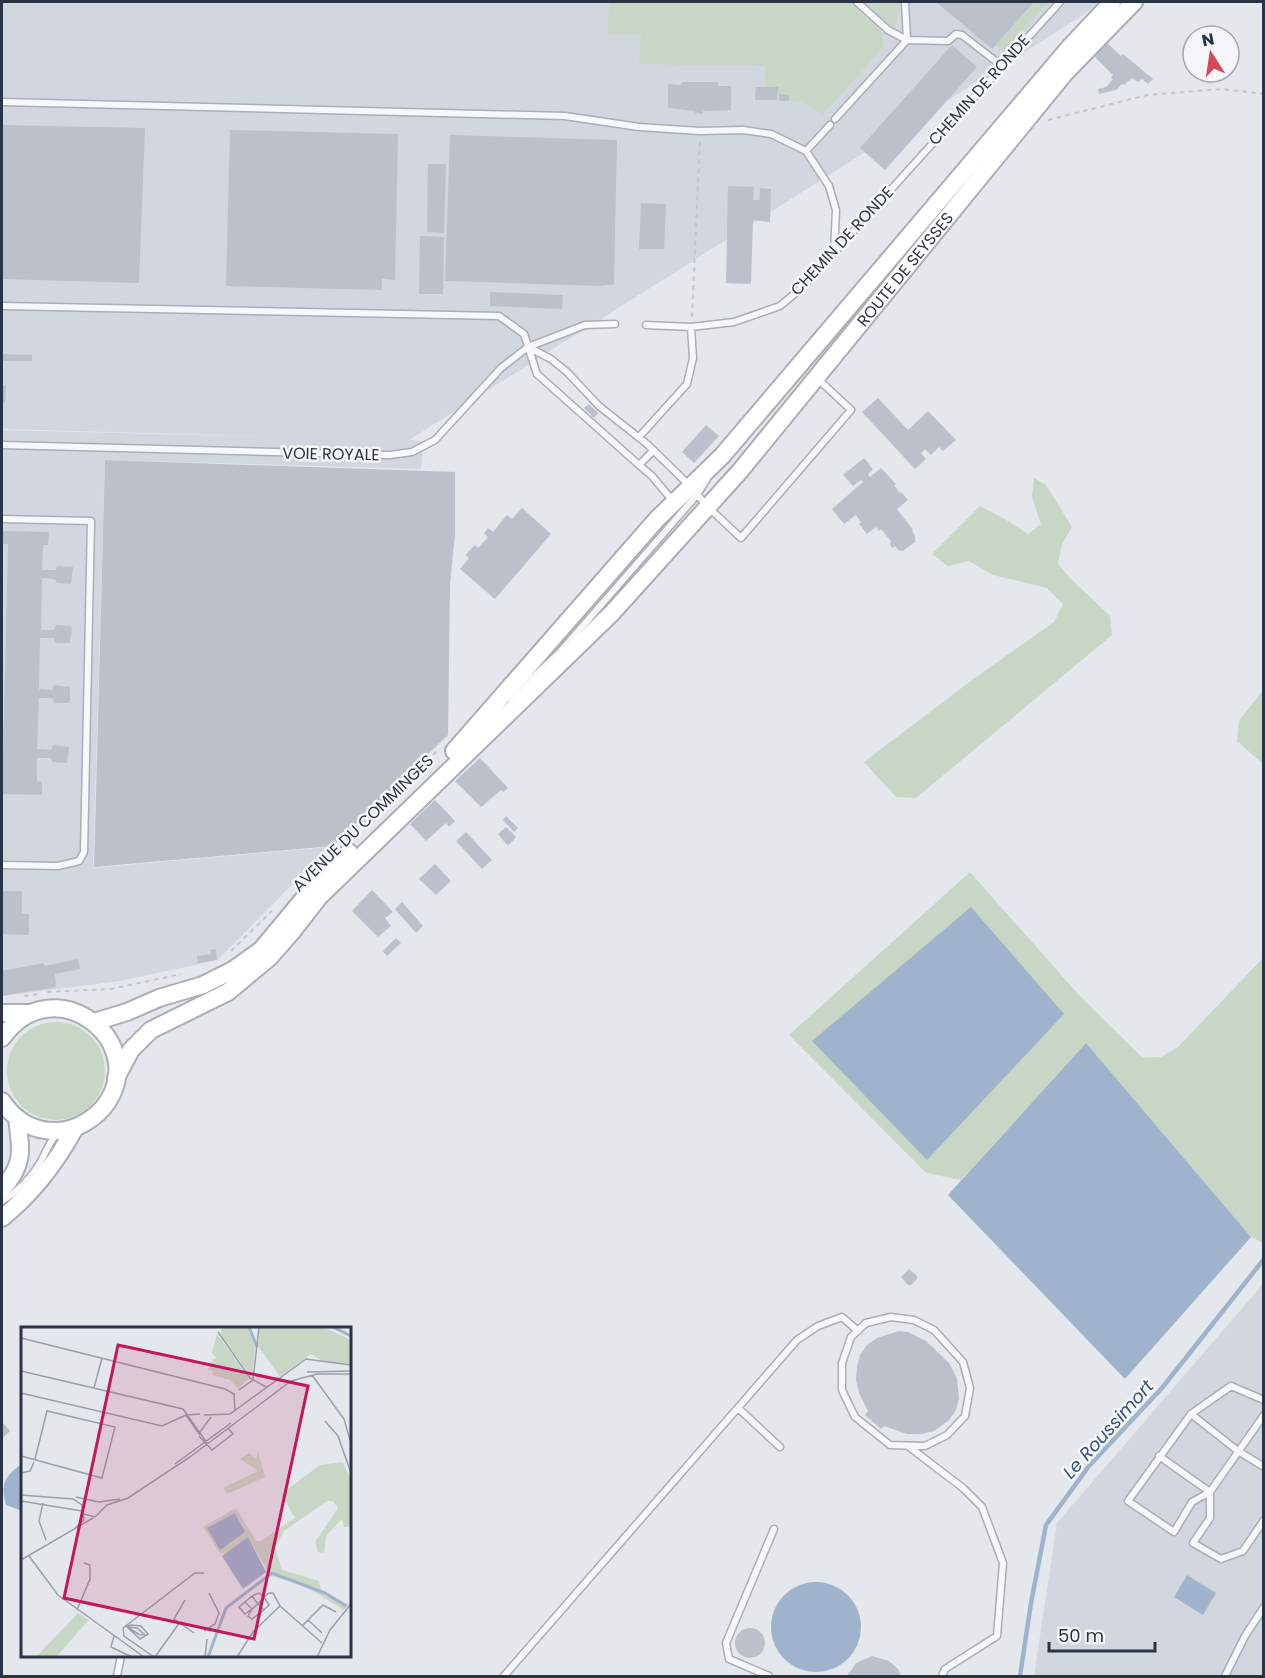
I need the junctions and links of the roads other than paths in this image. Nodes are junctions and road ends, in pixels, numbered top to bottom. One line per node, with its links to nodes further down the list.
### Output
1 (857, 2): 6 (lane)
2 (905, 2): 6 (lane)
3 (1060, 2): 7 (lane, CHEMIN DE RONDE)
4 (1113, 2): 21 (main road, ROUTE DE SEYSSES)
5 (1134, 2): 16 (main road, ROUTE DE SEYSSES)
6 (907, 40): 7 (lane); 9 (lane)
7 (1002, 66): 10 (lane, CHEMIN DE RONDE)
8 (2, 102): 9 (lane)
9 (806, 151): 10 (lane)
10 (834, 252): 14 (lane, CHEMIN DE RONDE)
11 (2, 306): 15 (lane)
12 (615, 324): 15 (lane, VOIE ROYALE)
13 (646, 325): 14 (lane, CHEMIN DE RONDE)
14 (691, 327): 17 (lane)
15 (528, 347): 17 (lane); 18 (lane, VOIE ROYALE); 20 (lane)
16 (816, 378): 21 (main road, ROUTE DE SEYSSES); 21 (lane)
17 (639, 437): 19 (lane)
18 (2, 445)
19 (653, 451): 20 (lane); 21 (lane)
20 (639, 465): 22 (lane)
21 (699, 496): 22 (main road, ROUTE DE SEYSSES); 22 (lane); 24 (main road, ROUTE DE SEYSSES)
22 (682, 503): 24 (main road, ROUTE DE SEYSSES)
23 (2, 519): 25 (lane)
24 (668, 529): 28 (main road, AVENUE DU COMMINGES); 30 (main road, AVENUE DU COMMINGES)
25 (2, 865)
26 (2, 1013): 27 (main road)
27 (29, 1013): 28 (main road); 29 (main road)
28 (94, 1022): 30 (main road)
29 (2, 1038)
30 (116, 1078): 33 (main road, AVENUE DU COMMINGES)
31 (2, 1101): 32 (main road)
32 (16, 1118): 33 (main road); 34 (main road)
33 (67, 1129): 35 (lane); 36 (main road)
34 (2, 1189)
35 (2, 1201)
36 (2, 1218)
37 (858, 1331): 39 (lane); 42 (lane); 42 (lane)
38 (1263, 1401): 40 (lane)
39 (738, 1408): 43 (lane); 53 (lane)
40 (1191, 1414): 44 (lane); 45 (lane)
41 (1263, 1415): 44 (lane)
42 (907, 1446): 55 (lane)
43 (780, 1447)
44 (1238, 1451): 46 (lane); 47 (lane)
45 (1159, 1456): 47 (lane); 47 (lane)
46 (1263, 1467)
47 (1210, 1492): 48 (lane)
48 (1263, 1520)
49 (774, 1529): 54 (lane)
50 (1263, 1607): 56 (lane)
51 (121, 1657): 52 (lane)
52 (117, 1677)
53 (504, 1677)
54 (769, 1677)
55 (942, 1677)
56 (1225, 1677)

